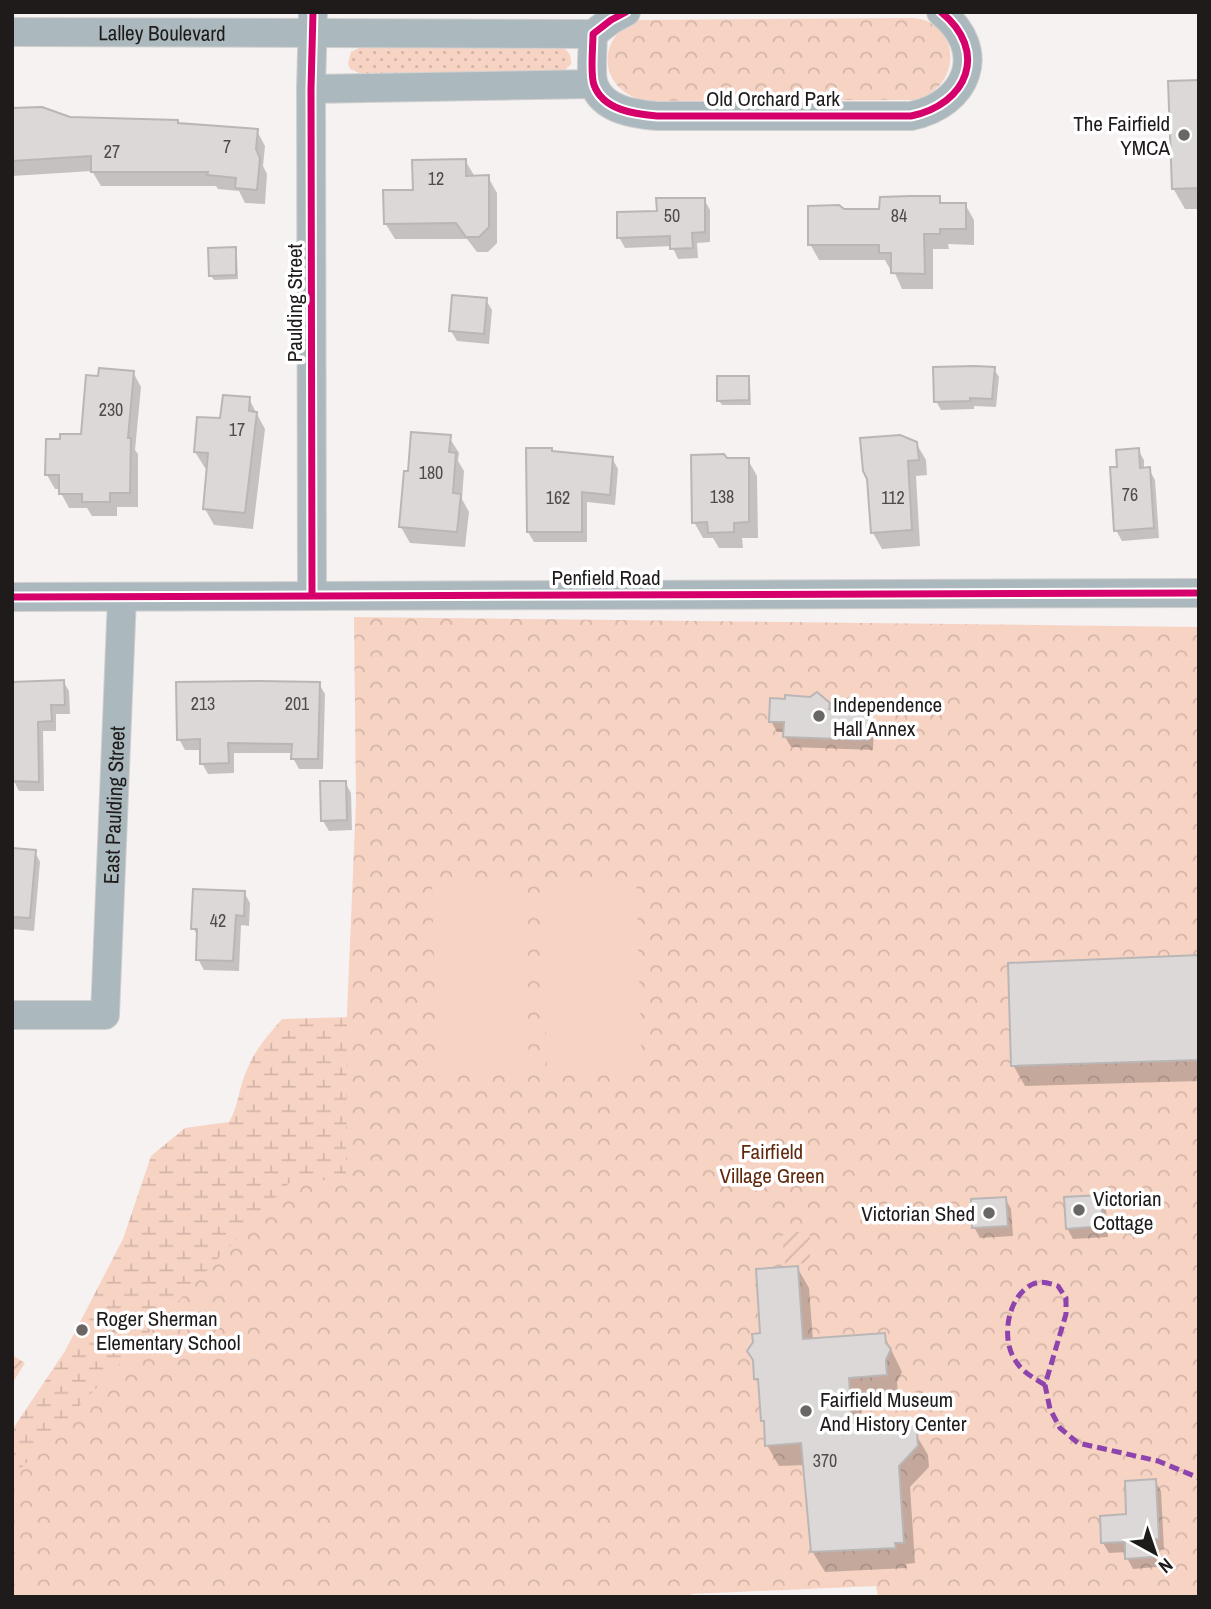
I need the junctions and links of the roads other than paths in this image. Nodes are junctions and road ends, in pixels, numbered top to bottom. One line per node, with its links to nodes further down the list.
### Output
1 (626, 12): 5 (street)
2 (941, 12): 6 (street, Old Orchard Park)
3 (314, 22): 4 (street, Lalley Boulevard); 5 (street); 7 (street, Paulding Street)
4 (12, 32)
5 (593, 34): 6 (street)
6 (593, 84): 7 (street)
7 (311, 89): 9 (street, Paulding Street)
8 (1199, 593): 9 (street, Penfield Road)
9 (312, 594): 11 (street, Penfield Road)
10 (12, 597): 11 (street, Penfield Road)
11 (122, 597): 12 (street, East Paulding Street)
12 (12, 1015)

